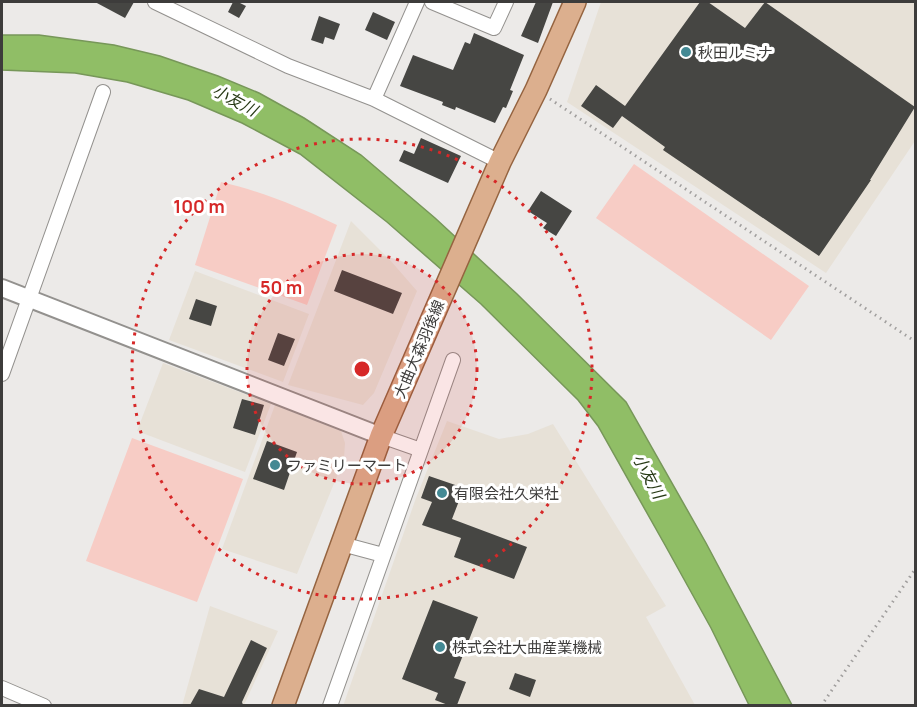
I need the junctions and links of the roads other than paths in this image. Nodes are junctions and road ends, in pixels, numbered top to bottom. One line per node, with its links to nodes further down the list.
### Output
1 (158, 2): 7 (street)
2 (417, 2): 7 (street)
3 (432, 2): 4 (street)
4 (506, 2)
5 (574, 2): 8 (main road, 大曲大森羽後線)
6 (103, 93): 10 (street)
7 (374, 99): 8 (street)
8 (500, 162): 13 (main road, 大曲大森羽後線)
9 (2, 288): 10 (street)
10 (30, 298): 12 (street); 13 (street)
11 (453, 360): 14 (street)
12 (2, 374)
13 (381, 436): 14 (street); 15 (main road, 大曲大森羽後線)
14 (421, 450): 16 (street)
15 (342, 544): 16 (street); 19 (main road, 大曲大森羽後線)
16 (383, 555): 20 (street)
17 (2, 688): 18 (street)
18 (44, 705)
19 (283, 705)
20 (330, 705)

